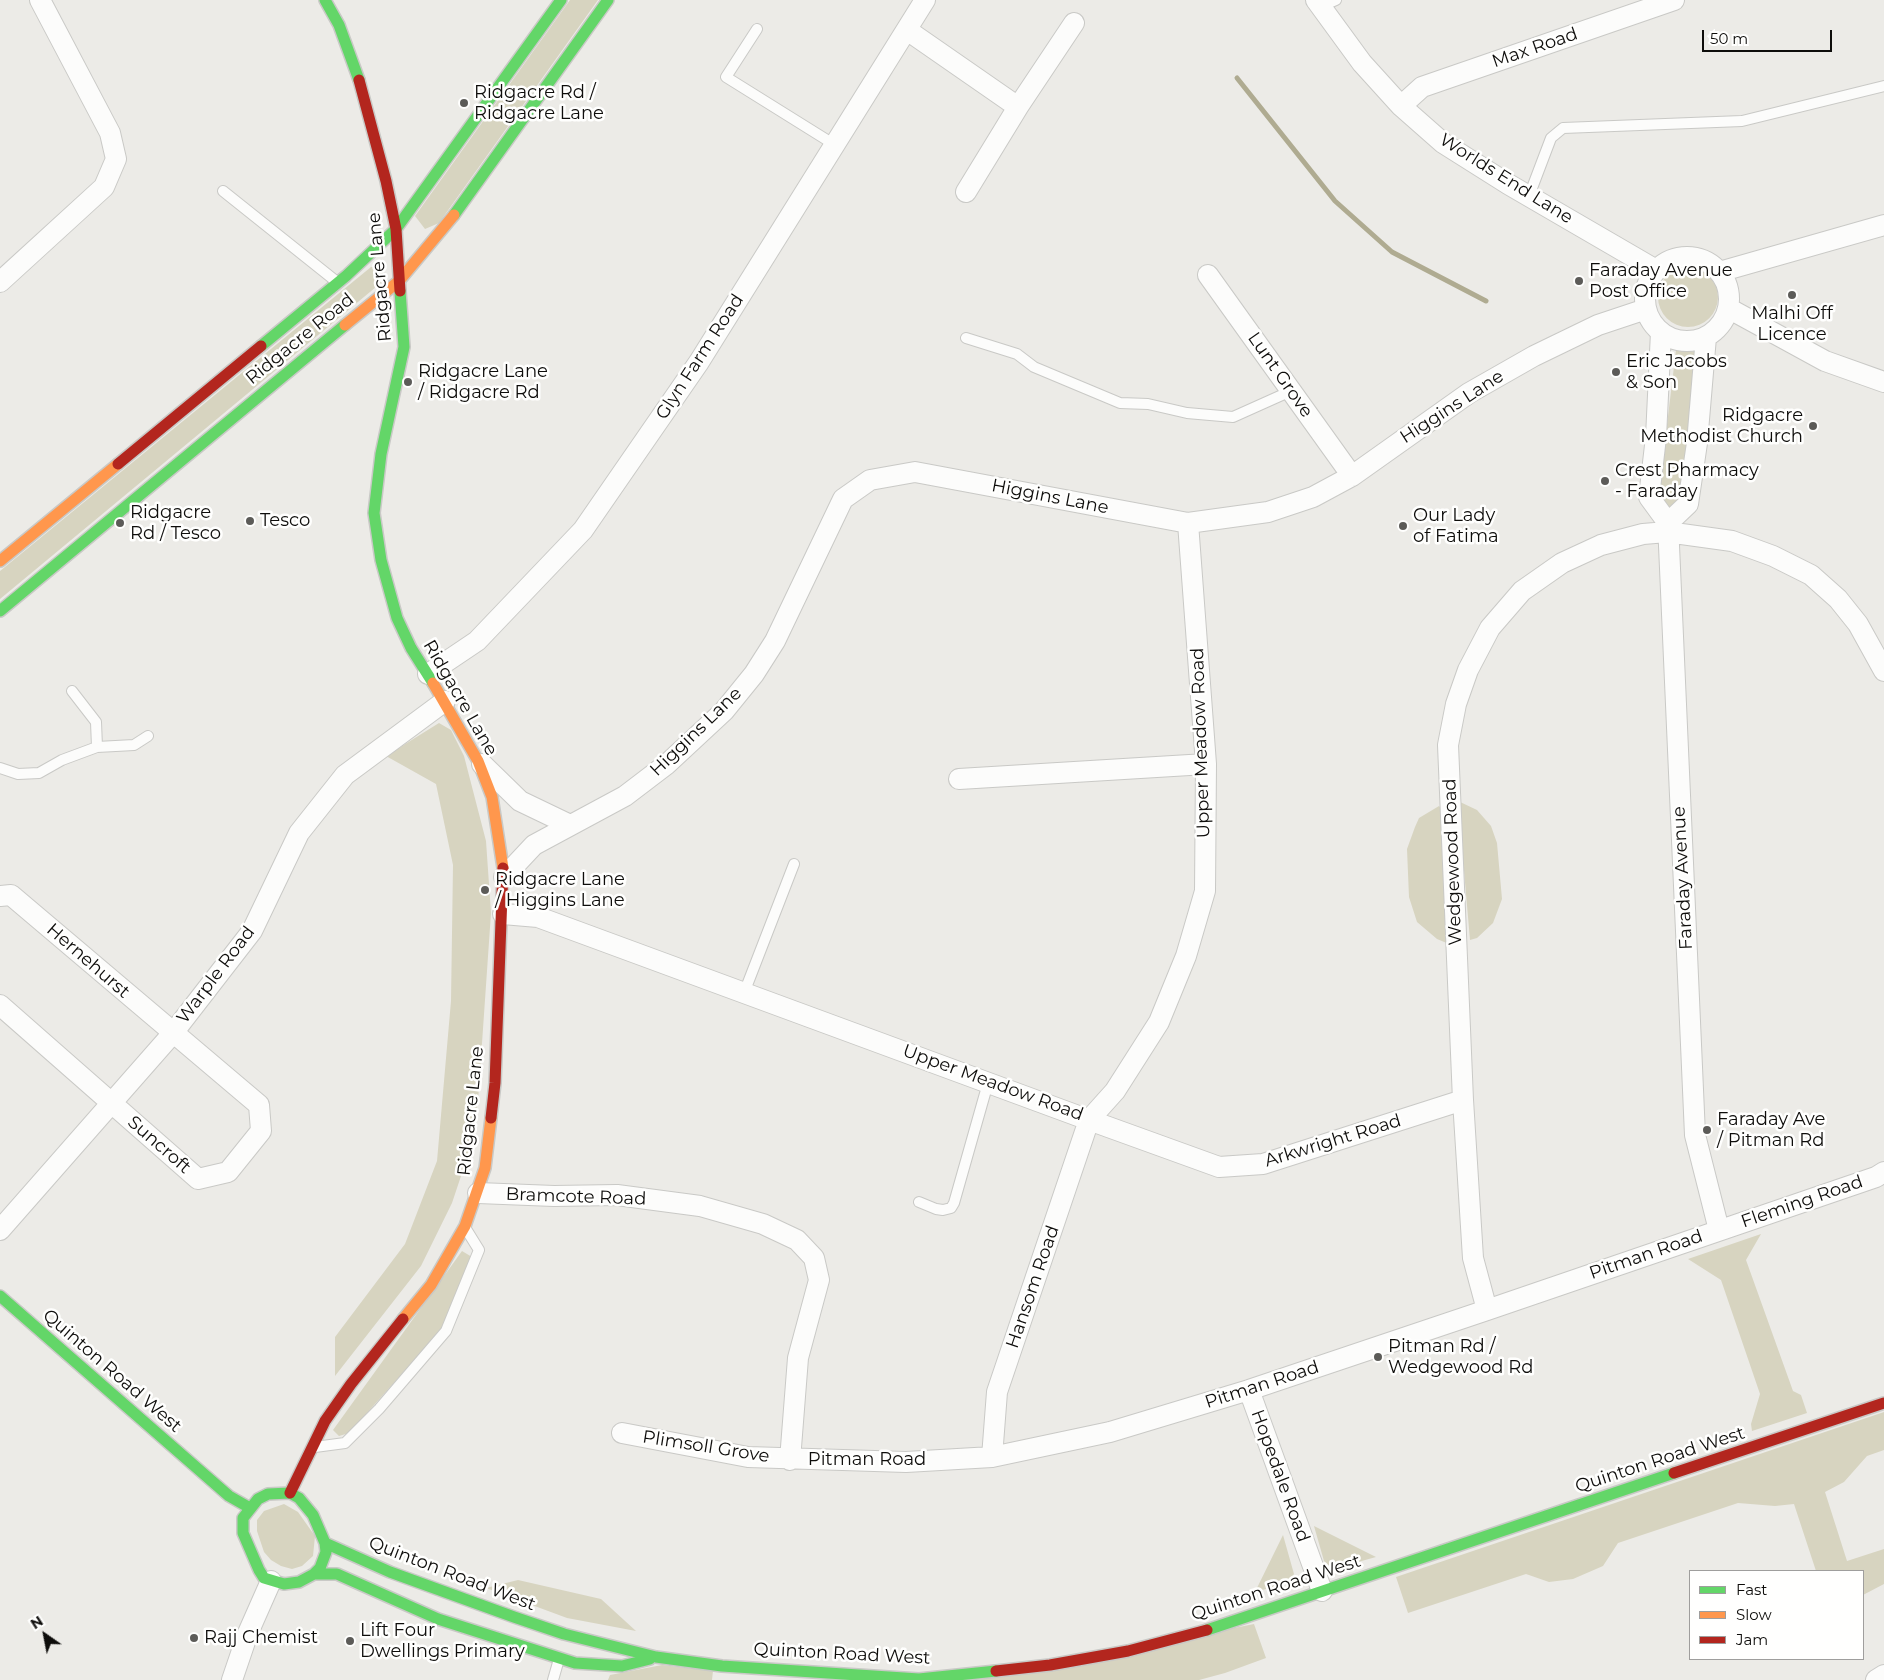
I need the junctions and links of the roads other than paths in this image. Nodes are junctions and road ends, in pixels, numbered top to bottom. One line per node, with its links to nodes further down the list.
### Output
1 (40, 0): 28 (street)
2 (325, 0): 19 (street, Ridgacre Lane)
3 (608, 0): 22 (street, Ridgacre Road)
4 (925, 0): 10 (street, Glyn Farm Road)
5 (1674, 0): 12 (street, Max Road)
6 (557, 1): 19 (street, Ridgacre Road)
7 (1324, 2): 12 (street, Worlds End Lane)
8 (1074, 23): 13 (street)
9 (757, 29): 14 (lane)
10 (907, 30): 13 (street); 14 (street, Glyn Farm Road)
11 (1884, 86): 17 (lane)
12 (1401, 106): 17 (street, Worlds End Lane)
13 (1018, 107): 16 (street)
14 (835, 145): 43 (street, Glyn Farm Road)
15 (223, 192): 29 (lane)
16 (966, 192)
17 (1529, 196): 24 (street, Worlds End Lane)
18 (1884, 226): 25 (street)
19 (396, 229): 20 (street); 23 (street, Ridgacre Road); 27 (street, Ridgacre Lane)
20 (408, 236)
21 (421, 240): 22 (street)
22 (434, 240): 27 (street, Ridgacre Road)
23 (367, 257): 27 (street); 29 (street, Ridgacre Road)
24 (1656, 270): 25 (street); 31 (street)
25 (1719, 272): 30 (street)
26 (1208, 274): 36 (street, Lunt Grove)
27 (399, 281): 41 (street, Ridgacre Road); 43 (street, Ridgacre Lane)
28 (0, 282)
29 (338, 283): 40 (street, Ridgacre Road)
30 (1728, 308): 33 (street); 35 (street)
31 (1646, 309): 32 (street); 37 (street, Higgins Lane)
32 (1661, 332): 33 (street); 39 (street)
33 (1706, 337): 39 (street)
34 (966, 338): 36 (lane)
35 (1884, 382)
36 (1291, 391): 37 (street, Lunt Grove)
37 (1352, 476): 38 (street, Higgins Lane)
38 (1188, 523): 49 (street, Upper Meadow Road); 52 (street, Higgins Lane)
39 (1668, 527): 42 (street); 61 (street, Wedgewood Road); 69 (street, Faraday Avenue)
40 (0, 561)
41 (0, 611)
42 (1884, 671)
43 (428, 674): 45 (street, Ridgacre Lane)
44 (72, 691): 47 (lane)
45 (445, 701): 48 (street, Ridgacre Lane); 59 (street, Warple Road)
46 (148, 736): 47 (lane)
47 (98, 746): 50 (lane)
48 (478, 761): 52 (street); 54 (street, Ridgacre Lane)
49 (1206, 764): 51 (street); 63 (street, Upper Meadow Road)
50 (0, 768)
51 (959, 779)
52 (570, 826): 54 (street, Higgins Lane)
53 (794, 864): 57 (lane)
54 (504, 877): 56 (street, Ridgacre Lane)
55 (0, 896): 59 (street, Hernehurst)
56 (503, 914): 57 (street, Upper Meadow Road); 65 (street, Ridgacre Lane)
57 (744, 993): 60 (street, Upper Meadow Road)
58 (0, 1005): 62 (street)
59 (173, 1033): 62 (street, Warple Road); 62 (street, Suncroft)
60 (988, 1083): 63 (street, Upper Meadow Road); 66 (lane)
61 (1463, 1100): 63 (street, Arkwright Road); 71 (street, Wedgewood Road)
62 (112, 1104): 68 (street, Warple Road)
63 (1089, 1120): 76 (street, Hansom Road)
64 (1884, 1172): 69 (street, Fleming Road)
65 (478, 1193): 67 (street, Ridgacre Lane); 77 (street, Bramcote Road)
66 (919, 1202)
67 (464, 1226): 75 (street, Ridgacre Lane); 75 (lane)
68 (0, 1230)
69 (1719, 1230): 71 (street, Pitman Road)
70 (0, 1296): 79 (street, Quinton Road West)
71 (1487, 1310): 72 (street, Pitman Road)
72 (1249, 1390): 76 (street, Pitman Road); 83 (street, Hopedale Road)
73 (1884, 1403): 83 (street, Quinton Road West)
74 (622, 1433): 77 (street, Plimsoll Grove)
75 (313, 1447): 78 (street, Ridgacre Lane)
76 (992, 1457): 77 (street, Pitman Road)
77 (790, 1460)
78 (290, 1493): 79 (street); 80 (street)
79 (250, 1508): 82 (street)
80 (324, 1543): 81 (street); 84 (street, Quinton Road West)
81 (314, 1574): 82 (street); 85 (street, Quinton Road West)
82 (271, 1581): 89 (street)
83 (1322, 1591): 88 (street, Quinton Road West)
84 (656, 1657): 85 (street, Quinton Road West); 86 (street, Quinton Road West)
85 (559, 1658): 90 (lane)
86 (722, 1666): 88 (street, Quinton Road West); 91 (lane)
87 (1884, 1675): 92 (street)
88 (919, 1679)
89 (232, 1680)
90 (553, 1680)
91 (719, 1680)
92 (1876, 1680)

